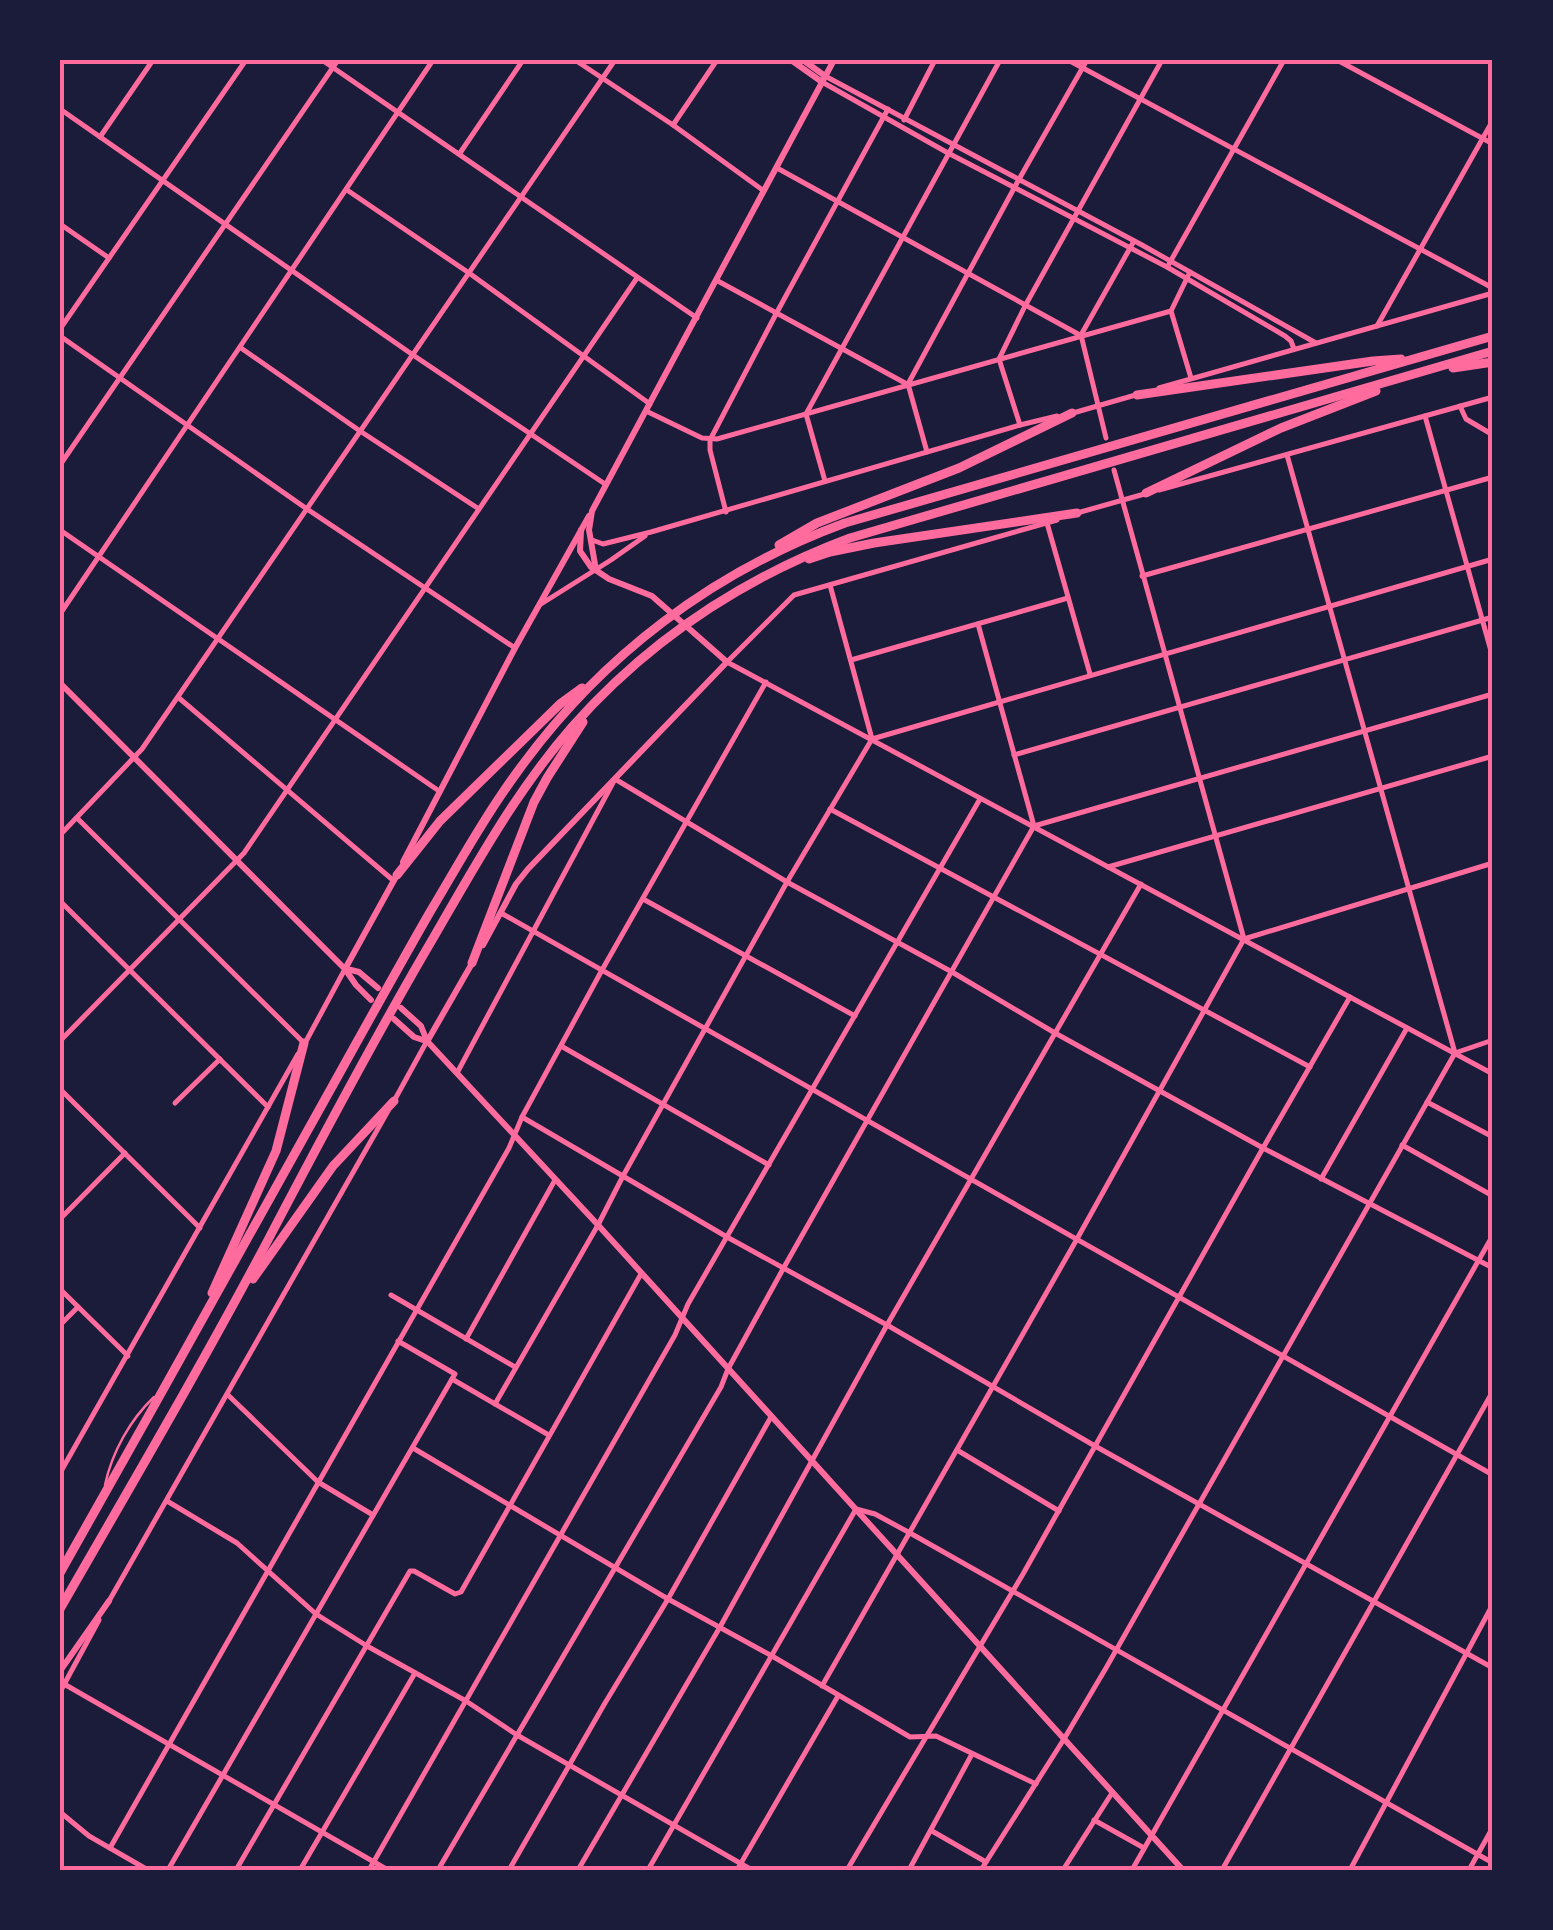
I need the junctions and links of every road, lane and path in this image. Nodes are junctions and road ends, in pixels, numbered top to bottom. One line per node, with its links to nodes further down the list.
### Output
1 (152, 60): 31 (street)
2 (246, 60): 38 (street)
3 (322, 60): 20 (street)
4 (338, 60): 20 (street)
5 (433, 60): 26 (street)
6 (523, 60): 36 (street)
7 (575, 60): 22 (street)
8 (616, 60): 22 (street)
9 (718, 60): 30 (street)
10 (791, 60): 23 (main road)
11 (803, 60): 23 (main road)
12 (834, 60): 23 (main road)
13 (935, 60): 28 (street)
14 (1000, 60): 34 (street)
15 (1068, 60): 21 (street)
16 (1087, 60): 21 (street)
17 (1162, 60): 24 (street)
18 (1284, 60): 35 (street)
19 (1337, 60): 32 (street)
20 (332, 67): 26 (street); 46 (street)
21 (1082, 68): 24 (street); 39 (street)
22 (603, 78): 30 (street); 42 (street)
23 (824, 79): 27 (street); 37 (main road)
24 (1141, 100): 35 (street); 44 (street)
25 (60, 109): 31 (street)
26 (398, 112): 36 (street); 40 (street)
27 (886, 112): 28 (street); 34 (street); 43 (street)
28 (904, 120): 34 (street)
29 (1493, 120): 32 (street)
30 (673, 126): 41 (street)
31 (100, 137): 38 (street)
32 (1482, 139): 33 (street); 49 (street)
33 (1493, 144)
34 (950, 149): 39 (street); 47 (street)
35 (1233, 150): 49 (street); 51 (street)
36 (460, 154): 42 (street)
37 (777, 168): 41 (main road); 43 (street)
38 (162, 181): 46 (street); 50 (street)
39 (1016, 184): 44 (street); 54 (street)
40 (347, 190): 52 (street); 53 (street)
41 (764, 191): 57 (main road)
42 (520, 197): 53 (street); 56 (street)
43 (839, 202): 47 (street); 61 (street)
44 (1075, 215): 48 (street); 59 (street)
45 (60, 224): 50 (street)
46 (226, 225): 52 (street); 79 (street)
47 (901, 238): 54 (street); 70 (street)
48 (1132, 244): 51 (street); 65 (street)
49 (1420, 250): 58 (street); 63 (street)
50 (109, 258): 64 (street)
51 (1169, 264): 55 (street)
52 (292, 268): 68 (street); 72 (street)
53 (470, 273): 72 (street); 73 (street)
54 (968, 275): 59 (street); 81 (street)
55 (1188, 275): 60 (street); 67 (street); 69 (street)
56 (637, 278): 62 (street); 73 (street)
57 (716, 280): 61 (street); 62 (main road)
58 (1492, 288): 63 (street)
59 (1025, 306): 65 (street); 75 (street)
60 (1172, 311): 65 (street); 80 (street)
61 (776, 314): 70 (street); 97 (street)
62 (697, 318): 86 (main road)
63 (1377, 326): 67 (street)
64 (60, 332): 79 (street)
65 (1081, 336): 75 (street); 84 (street)
66 (1493, 336): 74 (highway)
67 (1316, 343): 69 (street)
68 (241, 348): 90 (street); 92 (street)
69 (1294, 349): 80 (street)
70 (841, 350): 81 (street); 88 (street)
71 (1493, 351): 77 (highway)
72 (412, 355): 92 (street); 94 (street)
73 (585, 357): 86 (street); 94 (street)
74 (1418, 358): 82 (highway); 119 (highway)
75 (999, 360): 81 (street); 91 (street)
76 (1493, 362): 77 (highway)
77 (1431, 370): 78 (highway)
78 (1418, 374): 106 (highway); 123 (highway)
79 (120, 377): 90 (street); 100 (street)
80 (1191, 378): 82 (street)
81 (908, 384): 88 (street); 98 (street)
82 (1138, 395): 84 (street)
83 (1493, 397): 85 (street)
84 (1098, 406): 87 (street); 96 (street)
85 (1460, 406): 89 (street); 93 (street)
86 (648, 407): 97 (street); 104 (main road)
87 (1072, 413): 91 (street); 95 (highway)
88 (806, 414): 97 (street); 103 (street)
89 (1425, 416): 99 (street); 105 (street)
90 (188, 425): 109 (street); 117 (street)
91 (1020, 425): 95 (highway); 98 (street)
92 (360, 431): 108 (street); 109 (street)
93 (1493, 434)
94 (530, 435): 104 (street); 108 (street)
95 (1021, 438): 119 (highway)
96 (1106, 438)
97 (710, 440): 110 (street)
98 (926, 452): 103 (street)
99 (1287, 455): 106 (street); 114 (street)
100 (60, 465)
101 (1114, 470): 107 (street)
102 (1493, 477): 105 (street)
103 (825, 481): 110 (street)
104 (606, 485): 115 (main road)
105 (1446, 490): 114 (street); 120 (street)
106 (1146, 493): 107 (street)
107 (1122, 500): 111 (street); 122 (street)
108 (479, 509): 125 (street)
109 (307, 510): 125 (street); 133 (street)
110 (726, 512): 116 (street)
111 (1077, 512): 112 (street); 123 (highway)
112 (1046, 523): 124 (street); 126 (street)
113 (60, 530): 117 (street)
114 (1306, 530): 122 (street); 128 (street)
115 (585, 532): 116 (street); 121 (main road); 127 (main road)
116 (650, 532): 121 (street)
117 (99, 557): 129 (street); 133 (street)
118 (1493, 558): 120 (street)
119 (753, 564): 140 (highway)
120 (1467, 566): 128 (street); 131 (street)
121 (596, 570): 127 (street); 139 (main road)
122 (1142, 576): 135 (street)
123 (760, 577): 146 (highway)
124 (830, 584): 137 (street); 139 (street)
125 (424, 588): 134 (street); 149 (street)
126 (1068, 598): 132 (street); 141 (street)
127 (539, 606): 134 (main road)
128 (1328, 606): 135 (street); 138 (street)
129 (60, 614)
130 (1493, 617): 131 (street)
131 (1482, 620): 136 (street); 138 (street)
132 (978, 624): 137 (street); 147 (street)
133 (218, 638): 145 (street); 149 (street)
134 (515, 648): 159 (main road)
135 (1164, 654): 141 (street); 148 (street)
136 (1493, 658)
137 (851, 660): 151 (street)
138 (1344, 660): 148 (street); 150 (street)
139 (727, 662): 142 (street); 155 (main road)
140 (604, 671): 171 (highway); 251 (highway)
141 (1090, 676): 147 (street)
142 (766, 682): 151 (street); 163 (street)
143 (60, 683): 154 (main road)
144 (1493, 694): 150 (street)
145 (178, 697): 154 (street); 158 (street)
146 (598, 699): 185 (highway); 248 (highway)
147 (1000, 702): 151 (street); 152 (street)
148 (1179, 708): 152 (street); 156 (street)
149 (336, 718): 158 (street); 159 (street)
150 (1364, 732): 156 (street); 157 (street)
151 (872, 739): 160 (street); 161 (street)
152 (1014, 755): 164 (street)
153 (1493, 756): 157 (street)
154 (134, 759): 162 (street); 167 (main road)
155 (616, 780): 163 (street); 178 (main road); 180 (street)
156 (1200, 780): 164 (street); 166 (street)
157 (1380, 788): 166 (street); 174 (street)
158 (286, 789): 167 (street); 171 (street)
159 (439, 790): 171 (main road)
160 (980, 798): 164 (street); 170 (street)
161 (830, 808): 170 (street); 172 (street)
162 (76, 818): 165 (street); 179 (street)
163 (687, 821): 172 (street); 176 (street)
164 (1034, 826): 169 (street); 175 (street)
165 (60, 835)
166 (1215, 836): 169 (street); 181 (street)
167 (238, 862): 179 (street); 186 (main road)
168 (1493, 863): 174 (street)
169 (1108, 867): 173 (street)
170 (940, 868): 175 (street); 182 (street)
171 (395, 878): 186 (main road)
172 (787, 882): 182 (street); 184 (street)
173 (1140, 884): 181 (street); 183 (street)
174 (1408, 889): 181 (street); 205 (street)
175 (994, 898): 183 (street); 189 (street)
176 (643, 899): 184 (street); 188 (street)
177 (60, 901): 187 (street)
178 (501, 913): 180 (street); 185 (main road)
179 (180, 920): 187 (street); 203 (street)
180 (533, 931): 188 (street); 208 (street)
181 (1244, 939): 191 (street); 194 (street)
182 (897, 943): 189 (street); 195 (street)
183 (1099, 955): 194 (street); 199 (street)
184 (747, 956): 195 (street); 197 (street)
185 (472, 963): 201 (main road)
186 (345, 968): 190 (main road); 192 (main road); 203 (street)
187 (130, 970): 202 (street); 206 (street)
188 (602, 970): 197 (street); 204 (street)
189 (952, 972): 199 (street); 219 (street)
190 (378, 988)
191 (1350, 997): 198 (street); 207 (street)
192 (371, 1000)
193 (401, 1008): 201 (main road)
194 (1204, 1010): 207 (street); 211 (street)
195 (856, 1016): 212 (street)
196 (394, 1020): 201 (main road)
197 (705, 1028): 212 (street); 216 (street)
198 (1406, 1028): 205 (street); 229 (street)
199 (1056, 1033): 211 (street); 227 (street)
200 (1493, 1040): 205 (street)
201 (427, 1041): 208 (main road); 213 (street)
202 (60, 1042)
203 (304, 1044): 217 (street); 251 (highway)
204 (561, 1046): 216 (street); 218 (street)
205 (1455, 1053): 209 (street); 214 (street)
206 (220, 1060): 215 (street); 217 (street)
207 (1310, 1067): 223 (street)
208 (457, 1073): 220 (main road)
209 (1493, 1074)
210 (60, 1088): 224 (street)
211 (1159, 1089): 223 (street); 237 (street)
212 (813, 1090): 219 (street); 225 (street)
213 (394, 1101): 248 (highway); 261 (street)
214 (1427, 1102): 221 (street); 222 (street)
215 (176, 1103)
216 (664, 1104): 225 (street); 226 (street)
217 (268, 1107): 234 (street)
218 (522, 1117): 220 (street); 226 (street)
219 (868, 1121): 227 (street); 240 (street)
220 (514, 1136): 228 (main road); 246 (street)
221 (1493, 1136)
222 (1402, 1145): 230 (street); 231 (street)
223 (1262, 1148): 229 (street); 244 (street)
224 (125, 1153): 232 (street); 234 (street)
225 (769, 1165): 236 (street)
226 (623, 1176): 233 (street); 236 (street)
227 (971, 1179): 237 (street); 249 (street)
228 (555, 1180): 233 (main road); 252 (street)
229 (1322, 1180): 231 (street)
230 (1493, 1196)
231 (1368, 1204): 238 (street); 255 (street)
232 (60, 1219)
233 (598, 1225): 241 (main road); 256 (street)
234 (200, 1228): 254 (street)
235 (1493, 1234): 238 (street)
236 (727, 1237): 240 (street); 247 (street)
237 (1077, 1239): 244 (street); 259 (street)
238 (1479, 1260): 239 (street); 263 (street)
239 (1493, 1268)
240 (783, 1269): 249 (street); 257 (street)
241 (640, 1274): 247 (main road); 265 (street)
242 (60, 1290): 245 (street)
243 (391, 1295): 246 (street)
244 (1180, 1297): 255 (street); 266 (street)
245 (78, 1307): 250 (street); 254 (street)
246 (416, 1309): 252 (street); 253 (street)
247 (682, 1318): 257 (main road); 281 (street)
248 (223, 1322): 292 (highway)
249 (888, 1324): 259 (street); 270 (street)
250 (60, 1325)
251 (196, 1331): 286 (highway)
252 (466, 1339): 256 (street)
253 (398, 1341): 258 (street); 273 (street)
254 (128, 1356): 271 (street)
255 (1282, 1356): 263 (street); 275 (street)
256 (515, 1367): 262 (street)
257 (728, 1369): 264 (main road); 284 (street)
258 (452, 1379): 262 (street); 267 (street)
259 (994, 1386): 266 (street); 268 (street)
260 (1493, 1391): 269 (street)
261 (228, 1396): 273 (street); 274 (street)
262 (495, 1404): 265 (street)
263 (1390, 1416): 269 (street); 283 (street)
264 (770, 1417): 270 (main road); 288 (street)
265 (548, 1435): 276 (street)
266 (1096, 1446): 275 (street); 278 (street)
267 (413, 1448): 276 (street); 279 (street)
268 (957, 1450): 278 (street); 280 (street)
269 (1458, 1455): 272 (street); 289 (street)
270 (811, 1461): 277 (main road); 294 (street)
271 (60, 1473)
272 (1493, 1475)
273 (318, 1482): 279 (street); 285 (street)
274 (167, 1501): 285 (street); 290 (street)
275 (1200, 1503): 283 (street); 297 (street)
276 (510, 1505): 281 (street); 295 (street)
277 (856, 1509): 280 (street); 282 (main road); 299 (street)
278 (1059, 1511): 287 (street)
279 (373, 1515): 293 (street)
280 (910, 1533): 282 (street); 287 (street)
281 (561, 1535): 284 (street); 307 (street)
282 (897, 1556): 296 (main road); 304 (street)
283 (1307, 1564): 289 (street); 308 (street)
284 (616, 1568): 288 (street); 309 (street)
285 (267, 1570): 293 (street); 312 (street)
286 (60, 1573)
287 (1013, 1591): 296 (street); 297 (street)
288 (668, 1600): 294 (street); 315 (street)
289 (1374, 1601): 298 (street); 313 (street)
290 (109, 1602): 301 (main road); 303 (street)
291 (1493, 1604): 298 (street)
292 (60, 1609)
293 (316, 1614): 295 (street); 316 (street)
294 (720, 1627): 299 (street); 319 (street)
295 (366, 1646): 302 (street); 321 (street)
296 (980, 1647): 310 (street); 311 (main road)
297 (1116, 1650): 308 (street); 311 (street)
298 (1466, 1652): 300 (street); 320 (street)
299 (772, 1656): 304 (street); 325 (street)
300 (1493, 1668)
301 (60, 1671)
302 (415, 1673): 307 (street); 329 (street)
303 (64, 1684): 305 (street); 312 (street)
304 (822, 1686): 306 (street)
305 (60, 1692)
306 (838, 1696): 310 (street); 337 (street)
307 (466, 1701): 309 (street); 334 (street)
308 (1223, 1710): 313 (street); 330 (street)
309 (517, 1735): 315 (street); 344 (street)
310 (925, 1737): 314 (street); 349 (street)
311 (1064, 1740): 317 (street); 318 (main road)
312 (168, 1744): 316 (street); 331 (street)
313 (1290, 1749): 320 (street); 355 (street)
314 (972, 1753): 317 (street); 328 (street)
315 (569, 1765): 319 (street); 345 (street)
316 (222, 1775): 321 (street); 339 (street)
317 (1036, 1784): 335 (street)
318 (1112, 1793): 324 (street); 330 (main road)
319 (623, 1796): 325 (street); 346 (street)
320 (1386, 1803): 333 (street); 356 (street)
321 (273, 1804): 329 (street); 340 (street)
322 (60, 1812): 323 (street)
323 (66, 1818): 327 (street); 331 (street)
324 (1094, 1820): 332 (street); 352 (street)
325 (674, 1825): 337 (street); 347 (street)
326 (1493, 1827): 333 (street)
327 (60, 1829)
328 (931, 1830): 335 (street); 350 (street)
329 (322, 1832): 334 (street); 341 (street)
330 (1151, 1836): 332 (street); 354 (main road)
331 (110, 1848): 338 (street)
332 (1144, 1848): 353 (street)
333 (1477, 1854): 336 (street); 357 (street)
334 (374, 1862): 342 (street); 343 (street)
335 (986, 1862): 351 (street)
336 (1493, 1863)
337 (739, 1867): 348 (street)
338 (148, 1870)
339 (168, 1870)
340 (236, 1870)
341 (300, 1870)
342 (369, 1870)
343 (388, 1870)
344 (438, 1870)
345 (508, 1870)
346 (578, 1870)
347 (648, 1870)
348 (752, 1870)
349 (847, 1870)
350 (909, 1870)
351 (981, 1870)
352 (1063, 1870)
353 (1132, 1870)
354 (1183, 1870)
355 (1222, 1870)
356 (1350, 1870)
357 (1469, 1870)

